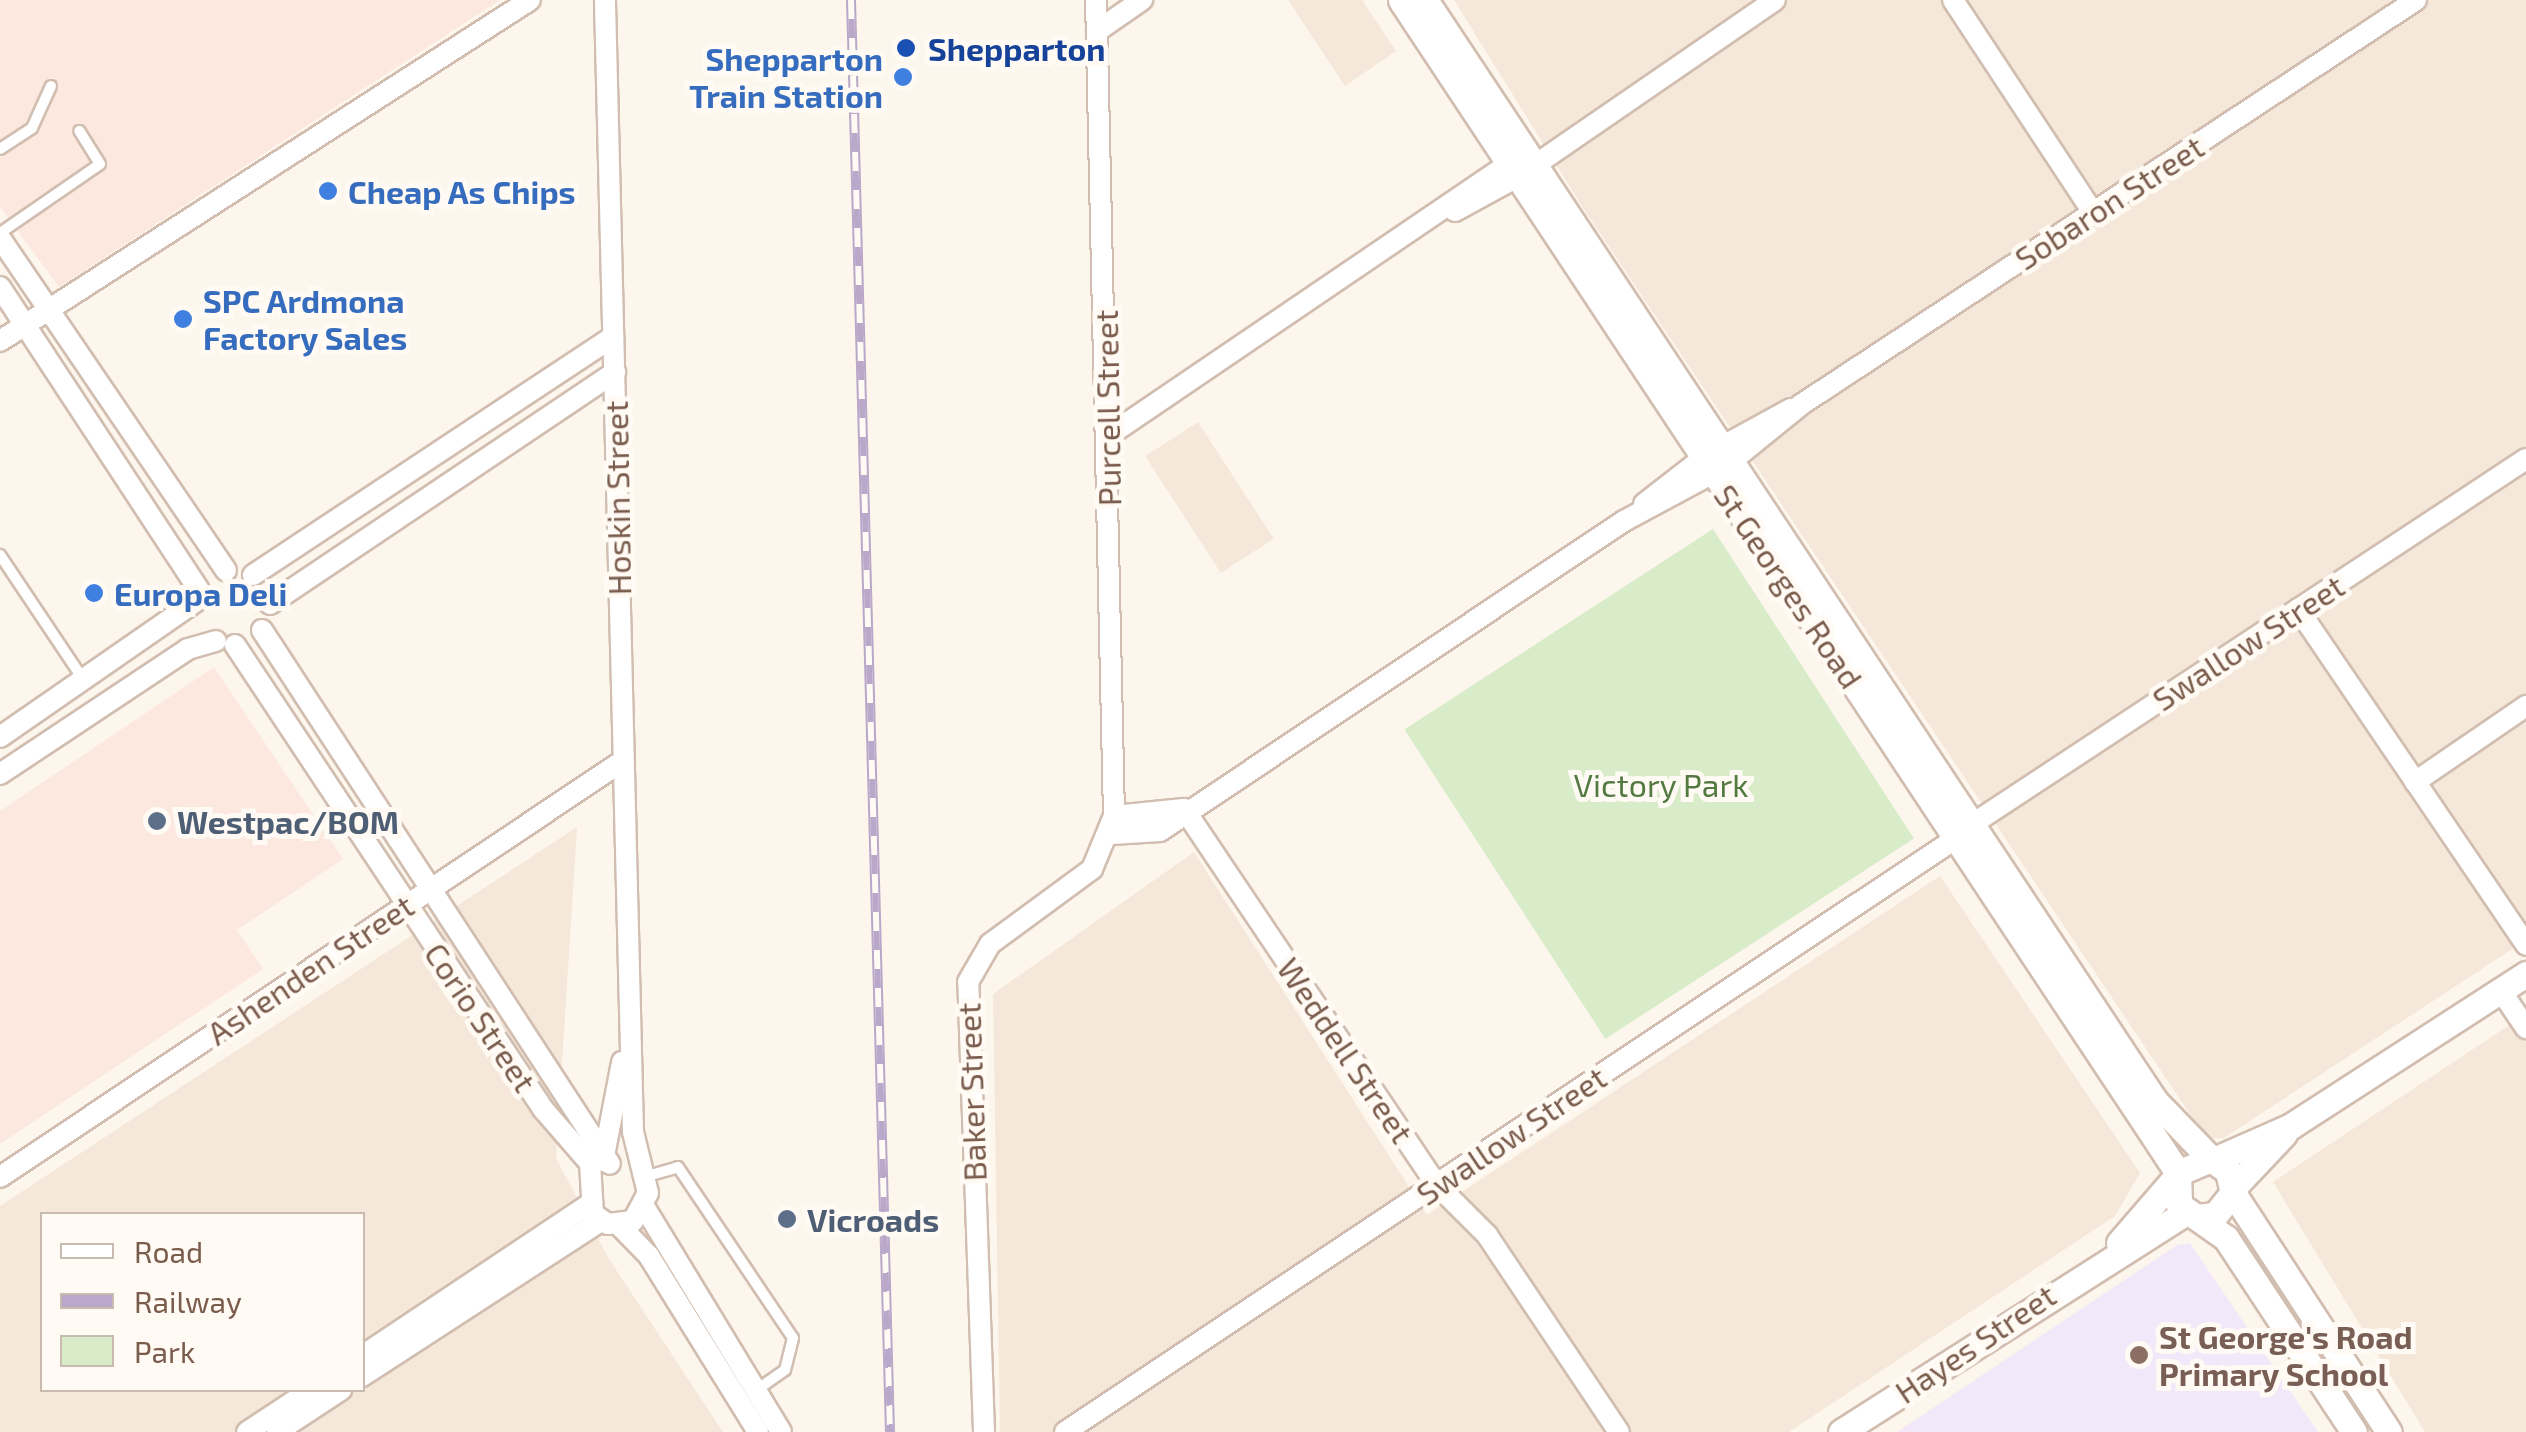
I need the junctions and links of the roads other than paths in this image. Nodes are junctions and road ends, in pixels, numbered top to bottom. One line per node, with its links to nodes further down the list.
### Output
1 (530, 0): 18 (street)
2 (605, 0): 20 (street, Hoskin Street)
3 (1096, 0): 10 (street, Purcell Street)
4 (1142, 0): 10 (street)
5 (1401, 0): 9 (street, St Georges Road)
6 (1775, 0): 14 (street)
7 (1953, 0): 15 (street)
8 (2416, 0): 15 (street, Sobaron Street)
9 (1428, 19): 14 (street, St Georges Road)
10 (1097, 31): 25 (street, Purcell Street)
11 (50, 86): 13 (lane)
12 (79, 132): 16 (lane)
13 (0, 148)
14 (1522, 165): 25 (street); 27 (street, St Georges Road)
15 (2093, 212): 27 (street, Sobaron Street)
16 (0, 235): 18 (street)
17 (0, 286): 19 (street)
18 (49, 311): 19 (street); 31 (street)
19 (26, 326): 21 (street); 33 (street)
20 (613, 337): 22 (street, Hoskin Street); 23 (street)
21 (0, 341)
22 (615, 372): 24 (street); 41 (street, Hoskin Street)
23 (546, 380): 24 (lane); 26 (street)
24 (562, 406): 29 (street)
25 (1108, 436): 45 (street, Purcell Street)
26 (428, 456): 29 (lane); 32 (street)
27 (1718, 459): 44 (street, Sobaron Street); 46 (street, St Georges Road)
28 (2526, 459): 35 (street, Swallow Street)
29 (446, 484): 34 (street)
30 (0, 555): 38 (lane)
31 (226, 570): 32 (street); 33 (street)
32 (253, 576): 34 (street)
33 (197, 596): 37 (street); 38 (street)
34 (270, 604): 36 (street)
35 (2298, 609): 43 (street); 46 (street, Swallow Street)
36 (262, 630): 37 (street); 47 (street, Corio Street)
37 (226, 643): 42 (street); 48 (street, Corio Street)
38 (85, 681): 40 (street)
39 (2526, 706): 43 (street)
40 (0, 737)
41 (621, 762): 47 (street, Ashenden Street); 52 (street, Hoskin Street)
42 (0, 774)
43 (2416, 782): 49 (street)
44 (1184, 809): 45 (street, Sobaron Street); 61 (street, Weddell Street)
45 (1113, 825): 80 (street, Baker Street)
46 (1964, 831): 54 (street, St Georges Road); 61 (street, Swallow Street)
47 (435, 887): 48 (street, Ashenden Street); 57 (street, Corio Street)
48 (405, 906): 60 (street, Ashenden Street); 64 (street, Corio Street)
49 (2526, 946)
50 (2526, 974): 51 (street)
51 (2501, 991): 53 (street); 55 (street)
52 (630, 996): 57 (street, Hoskin Street); 59 (street, Hoskin Street)
53 (2526, 1028)
54 (2151, 1112): 56 (street, St Georges Road); 58 (street, St Georges Road)
55 (2291, 1126): 56 (street); 62 (street)
56 (2212, 1160): 58 (street); 62 (street, St Georges Road)
57 (605, 1162): 59 (street); 64 (street)
58 (2177, 1175): 65 (street, St Georges Road); 67 (street, Hayes Street)
59 (643, 1176): 63 (street, Hoskin Street); 73 (lane)
60 (0, 1177)
61 (1437, 1185): 81 (street, Swallow Street); 82 (street, Weddell Street)
62 (2233, 1190): 65 (street, Hayes Street); 66 (street)
63 (645, 1208): 64 (street); 73 (street)
64 (599, 1209): 71 (street); 72 (street); 78 (street, Corio Street)
65 (2191, 1215): 67 (street, Hayes Street); 68 (street)
66 (2266, 1246): 68 (street); 69 (street)
67 (2109, 1254): 83 (street, Hayes Street)
68 (2242, 1261): 70 (street)
69 (2302, 1301): 70 (street); 85 (street)
70 (2278, 1316): 84 (street)
71 (365, 1354)
72 (365, 1374)
73 (756, 1390): 79 (street)
74 (308, 1392): 76 (street)
75 (338, 1392): 77 (street)
76 (247, 1432)
77 (277, 1432)
78 (758, 1432)
79 (781, 1432)
80 (984, 1432)
81 (1065, 1432)
82 (1618, 1432)
83 (1842, 1432)
84 (2354, 1432)
85 (2389, 1432)

